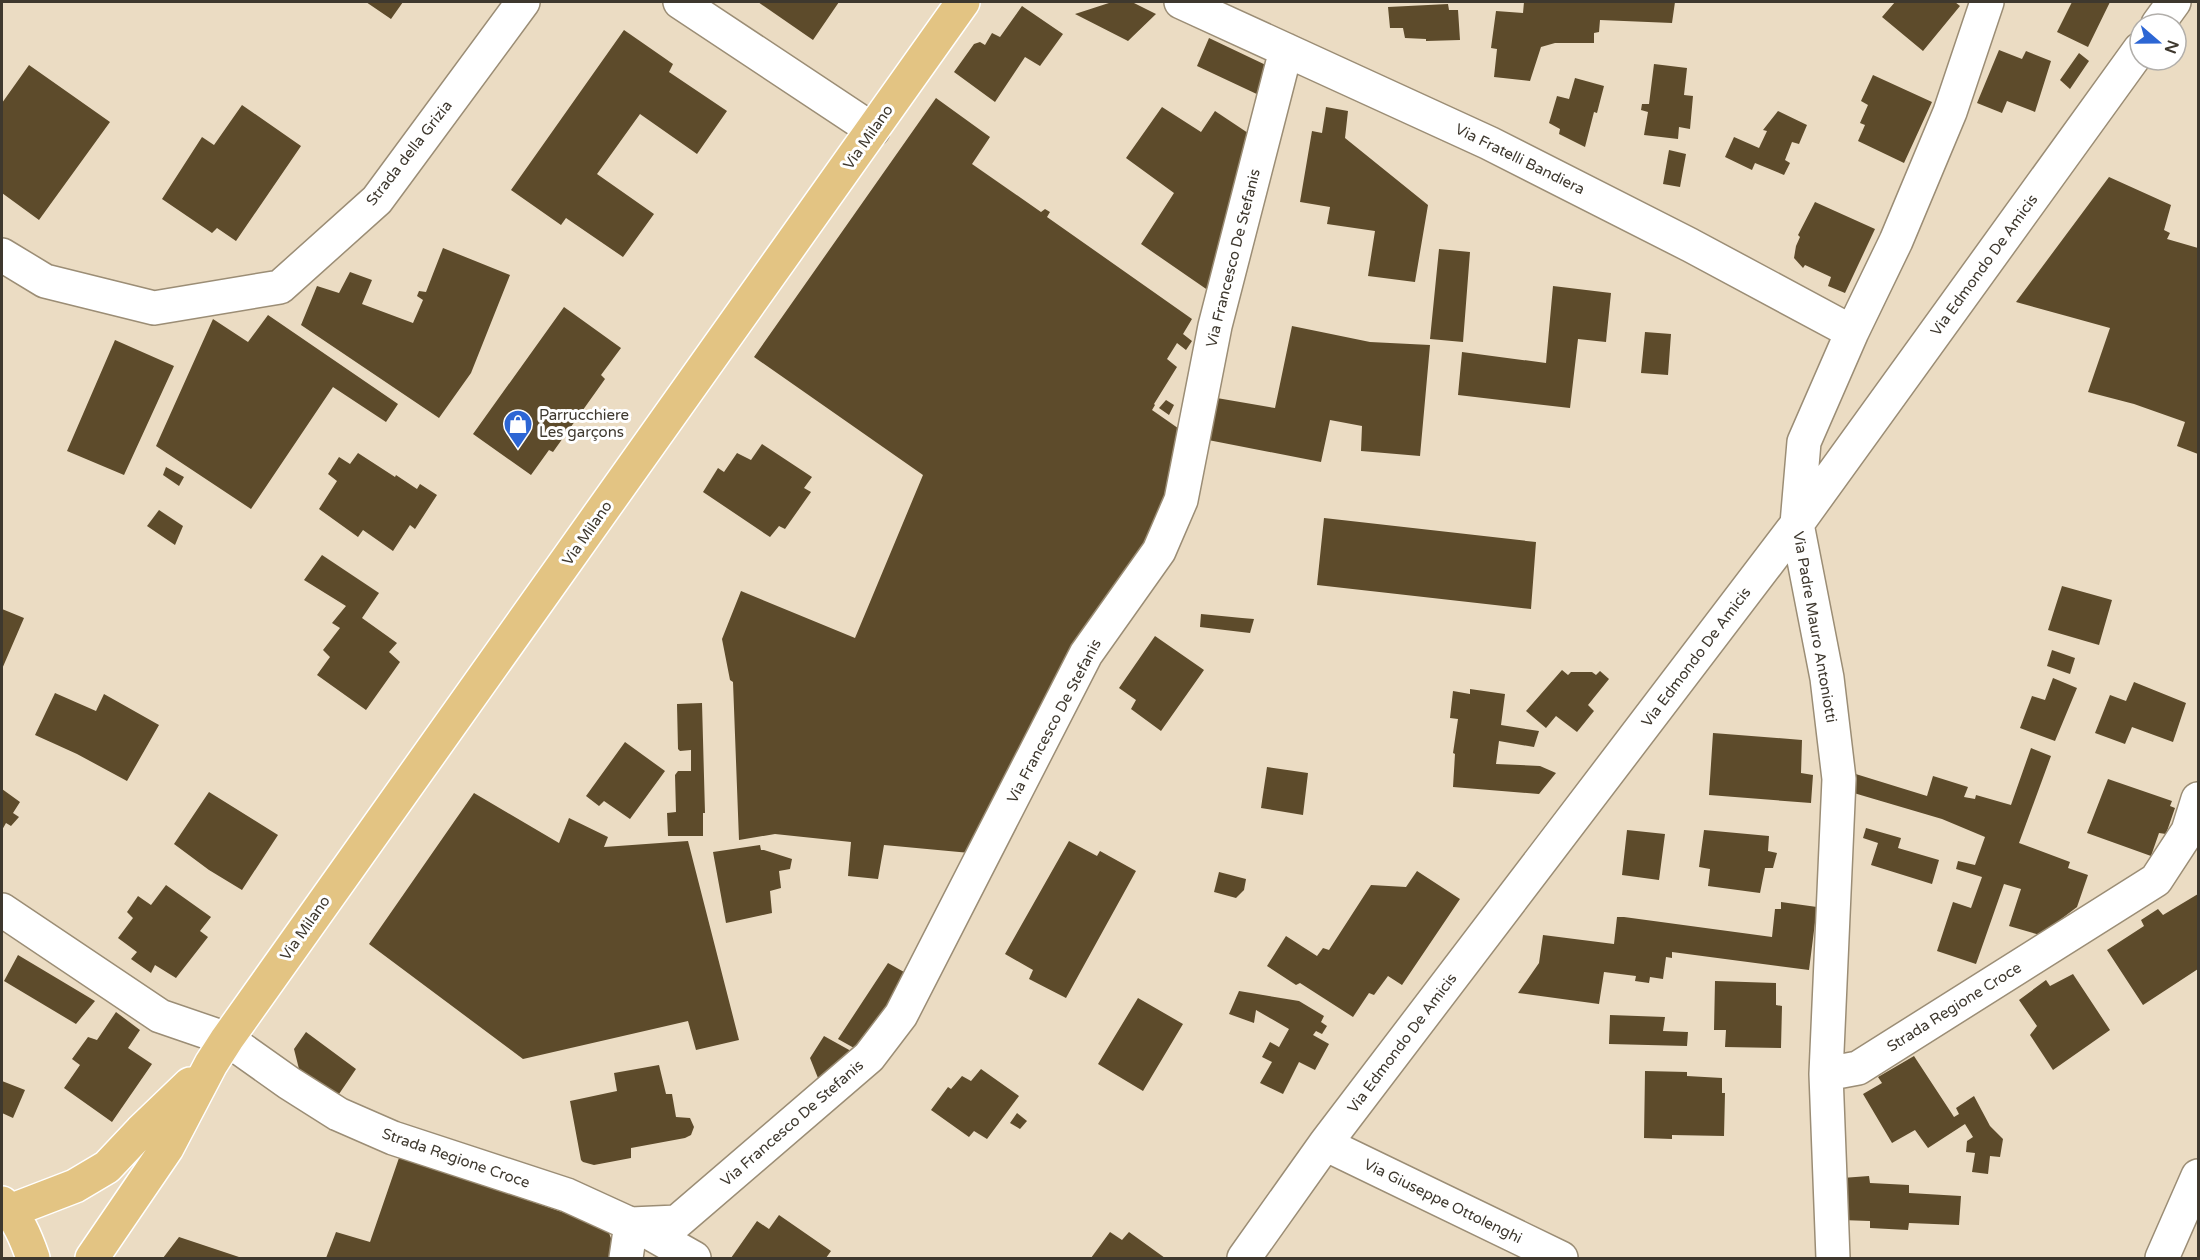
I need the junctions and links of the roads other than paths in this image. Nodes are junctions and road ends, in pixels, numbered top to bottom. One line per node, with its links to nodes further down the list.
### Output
1 (523, 2): 9 (street, Strada della Grizia)
2 (680, 2): 8 (street)
3 (963, 2): 8 (main road, Via Milano)
4 (1181, 2): 6 (street, Via Fratelli Bandiera)
5 (1987, 2): 10 (street, Via Padre Mauro Antoniotti)
6 (1286, 50): 10 (street, Via Fratelli Bandiera); 19 (street, Via Francesco De Stefanis)
7 (2128, 66): 11 (street, Via Edmondo De Amicis)
8 (873, 130): 14 (main road, Via Milano)
9 (2, 255)
10 (1851, 332): 11 (street, Via Padre Mauro Antoniotti)
11 (1797, 524): 15 (street, Via Padre Mauro Antoniotti); 16 (street, Via Edmondo De Amicis)
12 (2199, 798): 15 (street, Strada Regione Croce)
13 (2, 910): 14 (street, Strada Regione Croce)
14 (219, 1051): 18 (main road, Via Milano); 19 (street, Strada Regione Croce); 21 (main road, Via Milano)
15 (1826, 1074): 26 (street)
16 (1325, 1144): 24 (street, Via Edmondo De Amicis); 25 (street, Via Giuseppe Ottolenghi)
17 (2199, 1176): 27 (street)
18 (6, 1207): 20 (main road)
19 (631, 1224): 22 (street); 23 (street, Strada Regione Croce)
20 (33, 1258)
21 (92, 1258)
22 (626, 1258)
23 (694, 1258)
24 (1244, 1258)
25 (1561, 1258)
26 (1833, 1258)
27 (2162, 1258)

